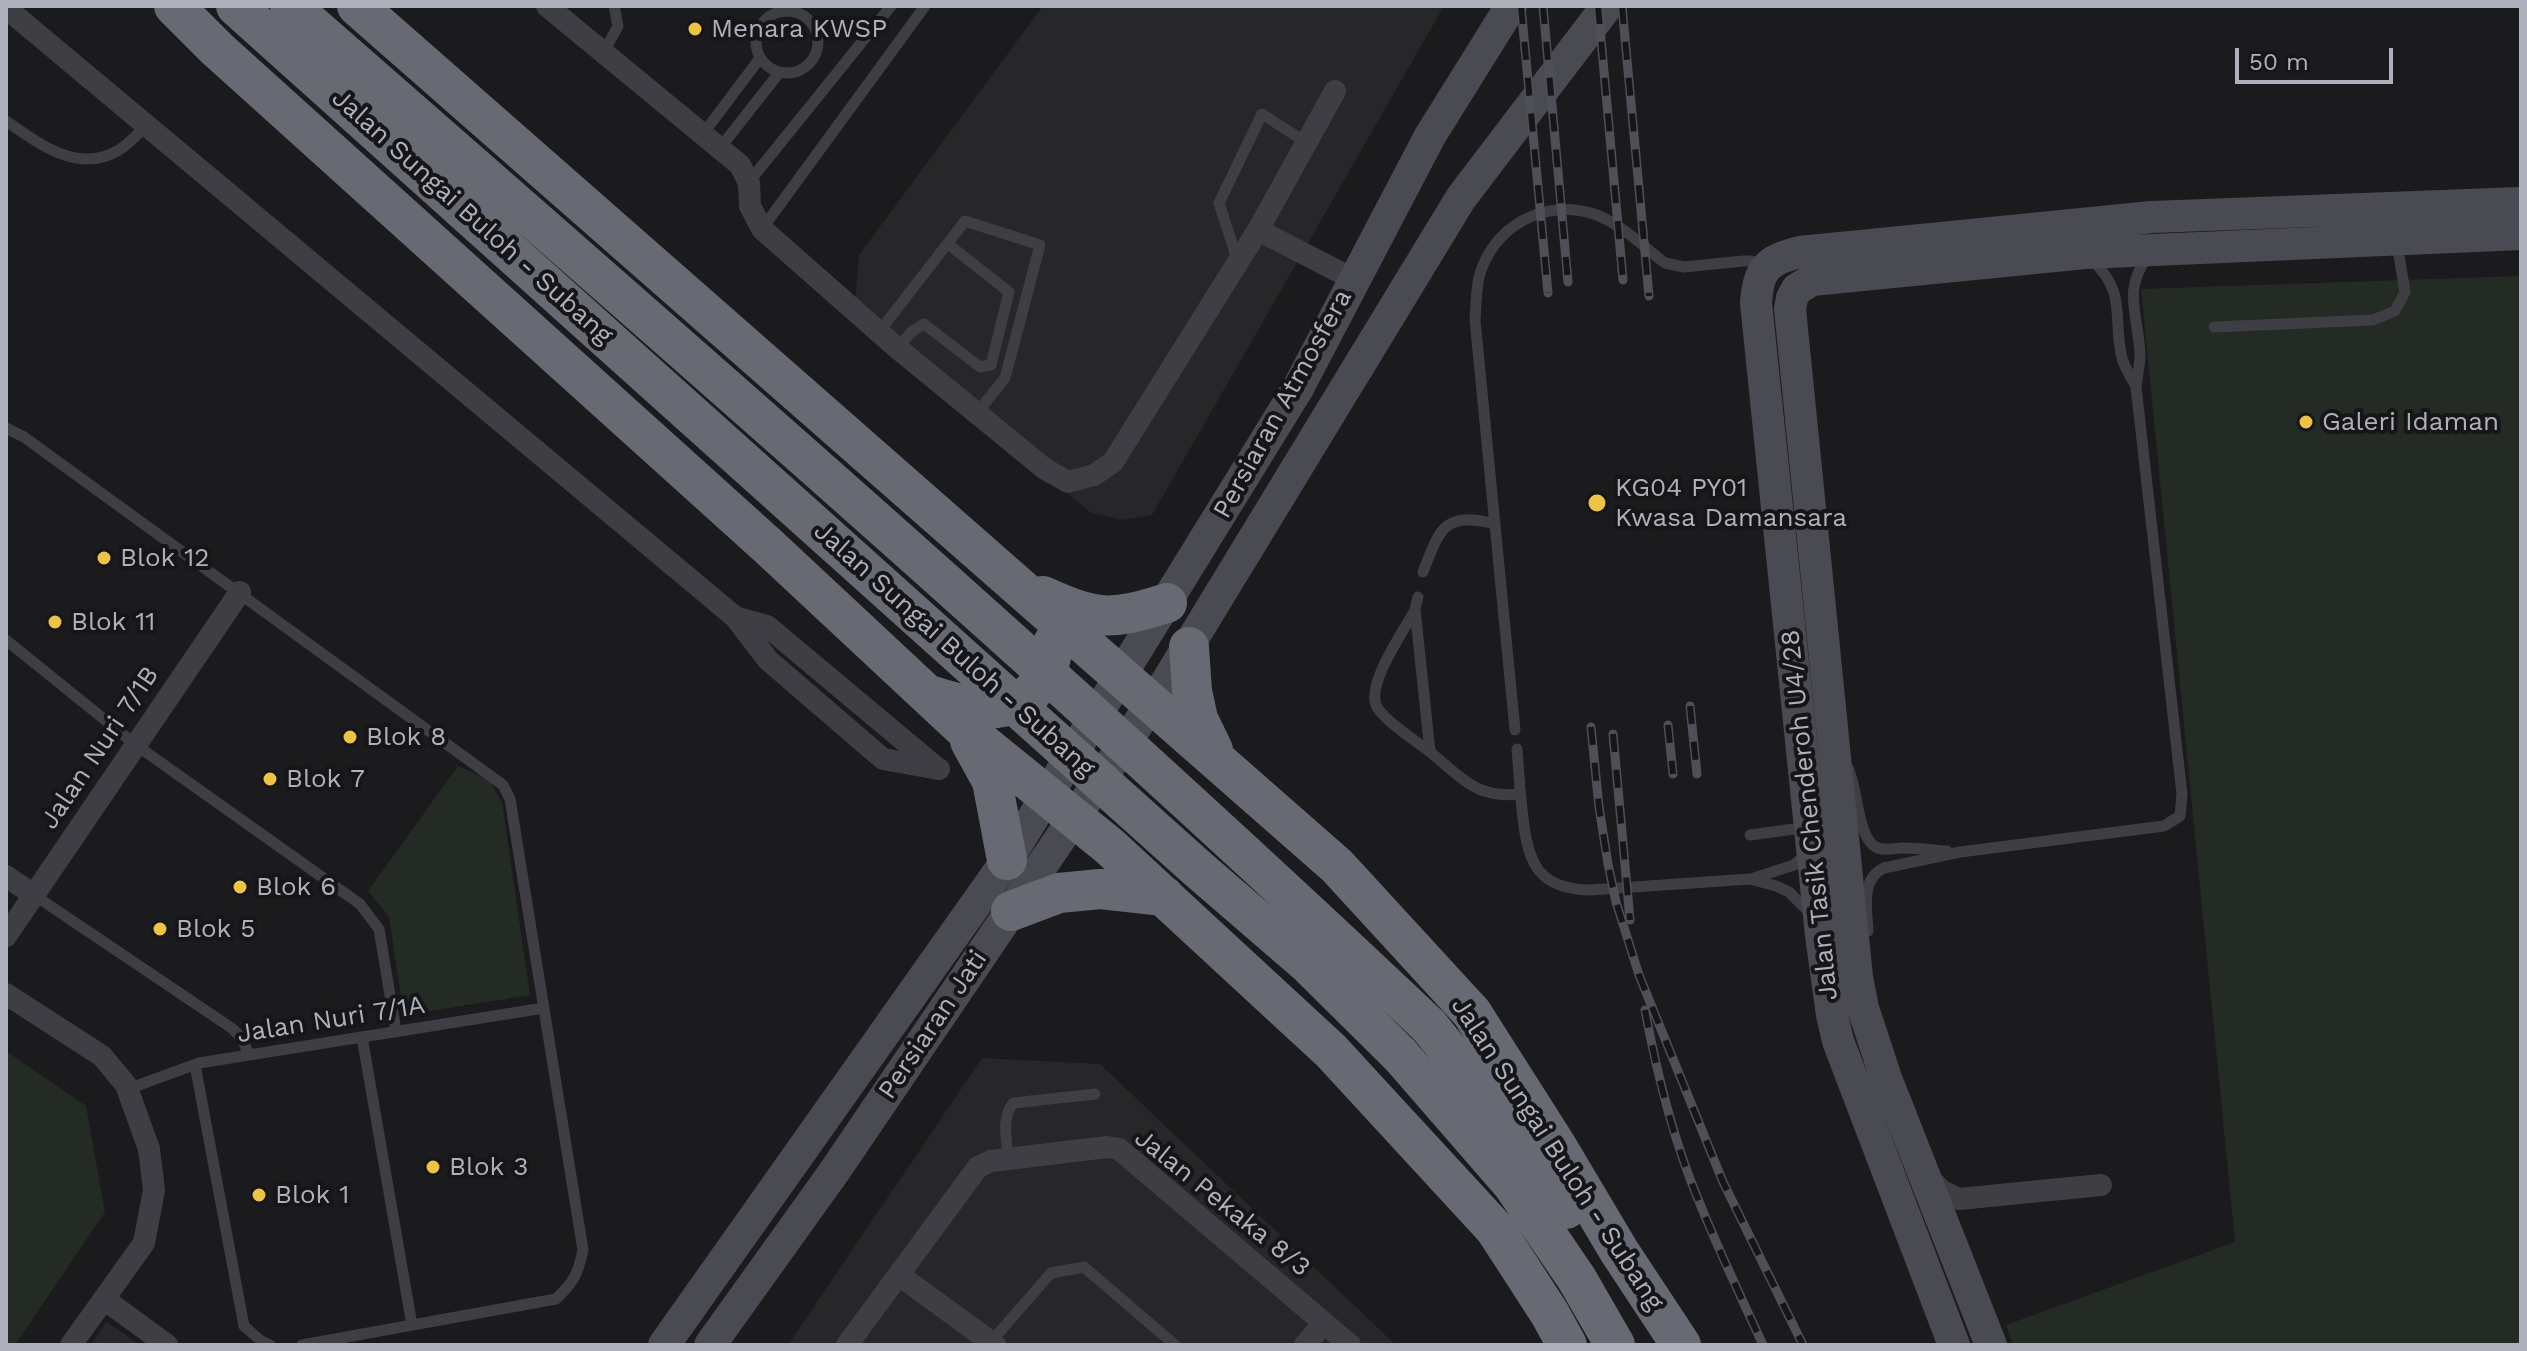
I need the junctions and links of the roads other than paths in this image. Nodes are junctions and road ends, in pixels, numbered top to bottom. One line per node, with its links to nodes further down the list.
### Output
1 (174, 6): 50 (highway, Jalan Sungai Buloh - Subang)
2 (236, 6): 102 (highway, Jalan Sungai Buloh - Subang, bridge)
3 (290, 6): 103 (highway, Jalan Sungai Buloh - Subang, bridge)
4 (357, 6): 42 (highway, Jalan Sungai Buloh - Subang)
5 (547, 6): 12 (street)
6 (614, 6): 12 (lane)
7 (891, 6): 20 (lane)
8 (925, 6): 23 (lane)
9 (1511, 6): 32 (street, Persiaran Atmosfera)
10 (1607, 6): 48 (street, Persiaran Atmosfera)
11 (6, 8): 17 (street)
12 (604, 52): 18 (street)
13 (760, 58): 14 (lane); 14 (lane); 18 (lane)
14 (779, 73): 18 (lane)
15 (1335, 91): 19 (street)
16 (6, 121): 17 (lane)
17 (147, 126): 45 (street)
18 (711, 141): 20 (street)
19 (1307, 143): 24 (street); 30 (lane)
20 (749, 183): 23 (street)
21 (2521, 203): 22 (street)
22 (2152, 217): 28 (street); 31 (street)
23 (762, 229): 35 (street)
24 (1258, 230): 30 (street); 32 (street)
25 (2521, 234): 26 (street)
26 (2396, 239): 28 (street); 34 (lane)
27 (948, 244): 35 (lane); 36 (lane); 38 (lane)
28 (2155, 250): 29 (street); 37 (lane)
29 (2085, 253): 33 (street); 37 (lane)
30 (1238, 262): 38 (street)
31 (1766, 267): 33 (street); 40 (lane); 61 (street, Jalan Tasik Chenderoh U4/28)
32 (1353, 279): 44 (street, Persiaran Atmosfera)
33 (1797, 289): 57 (street, Jalan Tasik Chenderoh U4/28)
34 (2214, 327)
35 (879, 332): 36 (street)
36 (898, 349): 38 (street)
37 (2136, 387): 63 (lane)
38 (977, 413)
39 (6, 428): 43 (lane)
40 (1495, 524): 41 (lane); 53 (lane)
41 (1423, 572)
42 (1010, 581): 44 (highway); 46 (highway, Jalan Sungai Buloh - Subang)
43 (240, 592): 54 (street, Jalan Nuri 7/1B); 74 (lane)
44 (1167, 603): 49 (street, Persiaran Atmosfera)
45 (735, 617): 45 (street)
46 (1054, 619): 49 (highway, Jalan Sungai Buloh - Subang); 50 (highway)
47 (6, 640): 54 (lane)
48 (1189, 647): 51 (street, Persiaran Atmosfera); 58 (highway)
49 (1121, 677): 51 (highway, Jalan Sungai Buloh - Subang); 60 (street, Persiaran Atmosfera)
50 (927, 695): 52 (highway, Jalan Sungai Buloh - Subang)
51 (1152, 702): 58 (highway, Jalan Sungai Buloh - Subang); 60 (street, Persiaran Jati)
52 (962, 727): 60 (highway, Jalan Sungai Buloh - Subang); 64 (highway, Jalan Sungai Buloh - Subang)
53 (1515, 730)
54 (136, 745): 67 (street, Jalan Nuri 7/1B); 75 (lane)
55 (1517, 749): 59 (lane)
56 (1430, 752): 56 (lane); 59 (lane)
57 (1836, 753): 63 (lane); 72 (street, Jalan Tasik Chenderoh U4/28)
58 (1231, 771): 68 (highway); 104 (highway, Jalan Sungai Buloh - Subang)
59 (1520, 794): 66 (lane)
60 (1060, 807): 64 (street, Persiaran Jati); 68 (highway, Jalan Sungai Buloh - Subang); 69 (street, Persiaran Jati)
61 (1810, 834): 62 (lane); 66 (lane); 70 (street, Jalan Tasik Chenderoh U4/28)
62 (1750, 835)
63 (1960, 852): 72 (lane)
64 (1007, 860): 95 (street, Persiaran Jati)
65 (6, 876): 67 (street)
66 (1750, 879): 70 (lane)
67 (34, 895): 71 (street, Jalan Nuri 7/1B); 77 (lane)
68 (1164, 896): 69 (highway); 101 (highway, Jalan Sungai Buloh - Subang)
69 (1011, 911): 96 (street, Persiaran Jati)
70 (1821, 935): 105 (street, Jalan Tasik Chenderoh U4/28)
71 (6, 936)
72 (1865, 956): 82 (street, Jalan Tasik Chenderoh U4/28)
73 (6, 994): 79 (street)
74 (544, 1008): 75 (lane, Jalan Nuri 7/1A); 89 (lane)
75 (396, 1031): 76 (lane, Jalan Nuri 7/1A)
76 (362, 1037): 77 (lane, Jalan Nuri 7/1A); 89 (lane)
77 (249, 1055): 78 (lane, Jalan Nuri 7/1A)
78 (195, 1065): 79 (lane, Jalan Nuri 7/1A); 93 (lane)
79 (128, 1089): 87 (street)
80 (1095, 1094): 81 (lane)
81 (1008, 1159): 86 (street, Jalan Pekaka 8/3); 88 (street, Jalan Pekaka 8/3)
82 (1923, 1172): 84 (street); 85 (street, Jalan Tasik Chenderoh U4/28)
83 (2101, 1185): 84 (street)
84 (1959, 1199): 85 (street)
85 (1949, 1238): 106 (street, Jalan Tasik Chenderoh U4/28)
86 (899, 1275): 90 (street); 97 (street, Jalan Pekaka 8/3)
87 (104, 1299): 91 (street); 92 (street)
88 (1324, 1323): 99 (street); 100 (street, Jalan Pekaka 8/3)
89 (412, 1325): 94 (lane)
90 (991, 1344): 98 (lane)
91 (71, 1345)
92 (167, 1345)
93 (270, 1345)
94 (302, 1345)
95 (664, 1345)
96 (710, 1345)
97 (847, 1345)
98 (1175, 1345)
99 (1305, 1345)
100 (1350, 1345)
101 (1567, 1345)
102 (1615, 1345)
103 (1662, 1345)
104 (1681, 1345)
105 (1954, 1345)
106 (1991, 1345)

